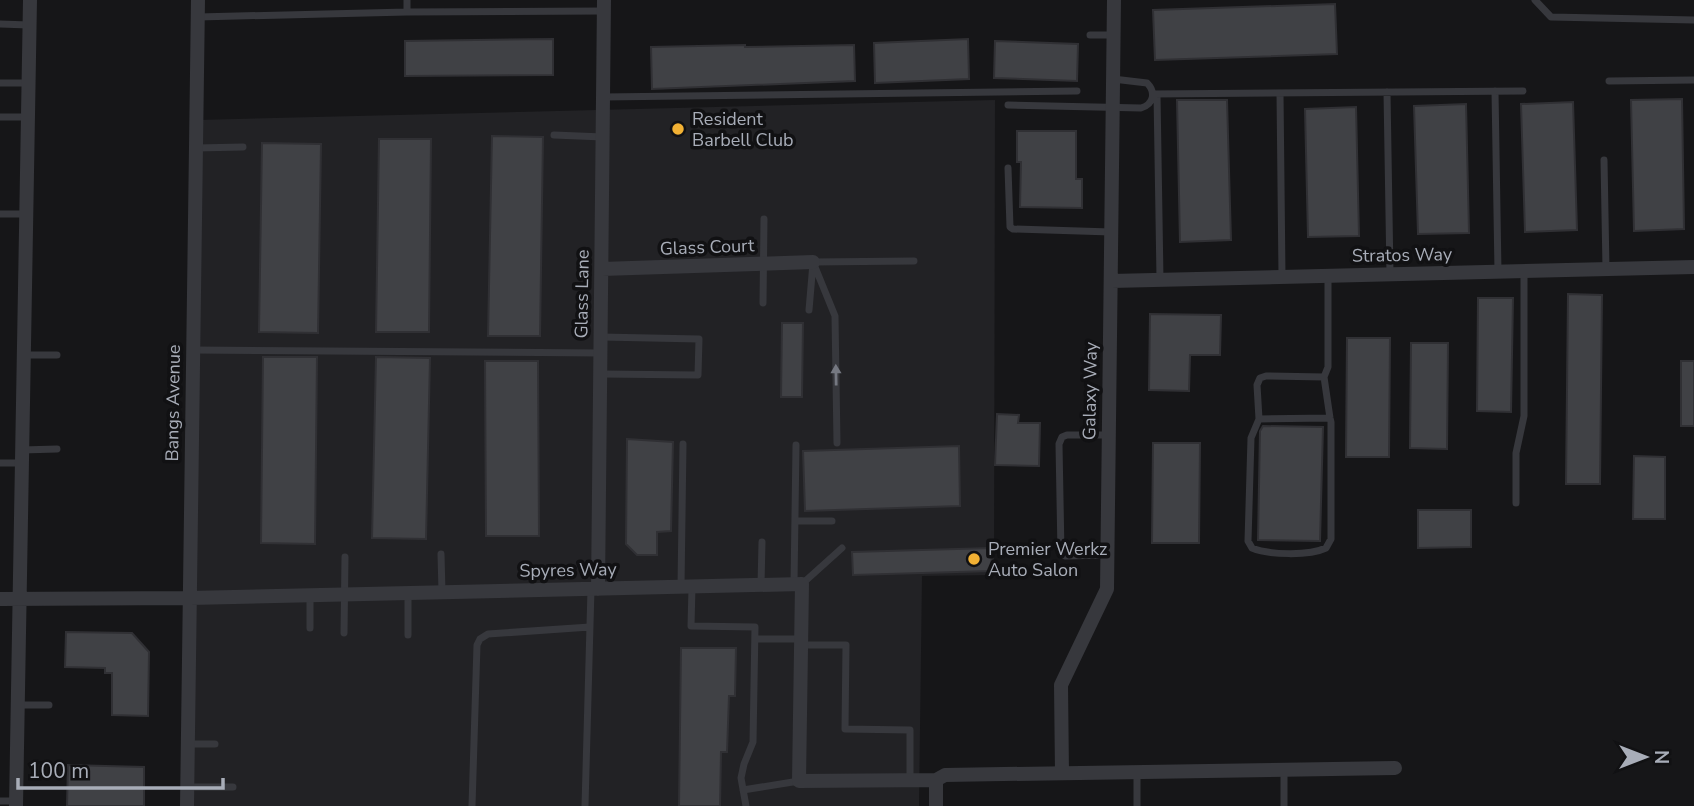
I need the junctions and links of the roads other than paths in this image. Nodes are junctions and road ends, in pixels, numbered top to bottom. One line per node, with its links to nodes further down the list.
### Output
1 (30, 0): 13 (street)
2 (198, 0): 10 (street, Bangs Avenue)
3 (407, 0): 9 (lane)
4 (506, 0): 8 (lane)
5 (1114, 0): 15 (street, Galaxy Way)
6 (1535, 0): 11 (lane)
7 (604, 6): 8 (lane); 27 (street, Glass Lane)
8 (506, 11): 9 (lane)
9 (407, 12): 10 (lane)
10 (198, 17): 35 (street, Bangs Avenue)
11 (1694, 20)
12 (0, 24): 13 (lane)
13 (29, 25): 20 (street)
14 (1090, 35): 15 (lane)
15 (1113, 35): 16 (street, Galaxy Way)
16 (1112, 79): 26 (lane); 29 (street, Galaxy Way)
17 (1694, 80): 18 (lane)
18 (1609, 81)
19 (0, 83): 20 (lane)
20 (28, 83): 31 (street)
21 (1077, 91): 27 (lane)
22 (1495, 91): 23 (lane); 24 (lane); 49 (lane)
23 (1523, 91)
24 (1388, 92): 25 (lane); 50 (lane)
25 (1280, 93): 26 (lane); 52 (lane)
26 (1155, 94): 29 (lane); 53 (lane)
27 (603, 97): 33 (street, Glass Lane)
28 (1008, 105): 29 (lane)
29 (1112, 107): 41 (street, Galaxy Way)
30 (0, 117): 31 (lane)
31 (28, 117): 39 (street)
32 (554, 135): 33 (lane)
33 (603, 136): 46 (street, Glass Lane)
34 (243, 147): 35 (lane)
35 (196, 148): 58 (street, Bangs Avenue)
36 (1604, 160): 47 (lane)
37 (1008, 167): 41 (lane)
38 (0, 214): 39 (lane)
39 (26, 214): 60 (street)
40 (764, 219): 44 (lane)
41 (1111, 232): 54 (street, Galaxy Way)
42 (914, 261): 43 (lane)
43 (813, 262): 44 (street, Glass Court); 56 (lane); 67 (lane, one-way to 43)
44 (764, 264): 46 (street, Glass Court); 55 (lane)
45 (1694, 267): 47 (street, Stratos Way)
46 (602, 269): 57 (street, Glass Lane)
47 (1606, 269): 48 (street, Stratos Way)
48 (1524, 271): 49 (street, Stratos Way); 73 (lane)
49 (1498, 272): 50 (street, Stratos Way)
50 (1390, 274): 51 (street, Stratos Way)
51 (1328, 276): 52 (street, Stratos Way); 63 (lane)
52 (1282, 277): 53 (street, Stratos Way)
53 (1160, 280): 54 (street, Stratos Way)
54 (1111, 281): 66 (street, Galaxy Way)
55 (764, 303)
56 (809, 310)
57 (601, 337): 59 (street, Glass Lane); 62 (lane)
58 (193, 350): 59 (lane); 89 (street, Bangs Avenue)
59 (601, 353): 62 (street, Glass Lane)
60 (24, 355): 61 (lane); 71 (street)
61 (57, 355)
62 (601, 374): 84 (street, Glass Lane)
63 (1324, 377): 64 (lane); 65 (lane)
64 (1330, 418): 65 (lane); 65 (lane)
65 (1259, 419)
66 (1109, 435): 79 (street, Galaxy Way); 79 (lane)
67 (837, 443)
68 (683, 444): 83 (lane)
69 (796, 445): 74 (lane)
70 (57, 449): 71 (lane)
71 (22, 457): 72 (lane); 91 (street)
72 (0, 463)
73 (1516, 503)
74 (795, 521): 75 (lane); 81 (lane)
75 (832, 521)
76 (762, 542): 82 (lane)
77 (842, 548): 81 (lane)
78 (441, 554): 85 (lane)
79 (1108, 555): 105 (street, Galaxy Way)
80 (345, 557): 87 (lane)
81 (798, 584): 82 (street, Spyres Way); 97 (street)
82 (761, 585): 83 (street, Spyres Way)
83 (686, 587): 84 (street, Spyres Way); 96 (lane)
84 (595, 589): 85 (street, Spyres Way); 92 (lane)
85 (442, 592): 86 (street, Spyres Way)
86 (408, 593): 87 (street, Spyres Way); 95 (lane)
87 (344, 595): 88 (street, Spyres Way); 94 (lane)
88 (310, 596): 89 (street, Spyres Way); 93 (lane)
89 (190, 598): 91 (street, Spyres Way); 100 (street, Bangs Avenue)
90 (0, 599): 91 (street, Spyres Way)
91 (20, 599): 98 (street)
92 (590, 627): 115 (lane); 116 (lane)
93 (310, 628)
94 (344, 633)
95 (408, 635)
96 (755, 639): 97 (lane); 111 (lane)
97 (801, 642): 107 (street); 108 (lane)
98 (18, 705): 99 (lane); 113 (street)
99 (48, 705)
100 (188, 744): 101 (lane); 109 (street, Bangs Avenue)
101 (215, 744)
102 (1395, 768): 103 (street)
103 (1284, 770): 104 (street); 120 (lane)
104 (1137, 772): 105 (street); 119 (lane)
105 (1062, 773): 106 (street)
106 (936, 780): 108 (street); 118 (street)
107 (799, 781): 108 (street); 111 (lane)
108 (909, 781)
109 (187, 787): 110 (lane); 114 (street, Bangs Avenue)
110 (233, 787)
111 (743, 790): 117 (lane)
112 (0, 801): 113 (lane)
113 (16, 804)
114 (187, 806)
115 (472, 806)
116 (585, 806)
117 (746, 806)
118 (936, 806)
119 (1137, 806)
120 (1284, 806)

